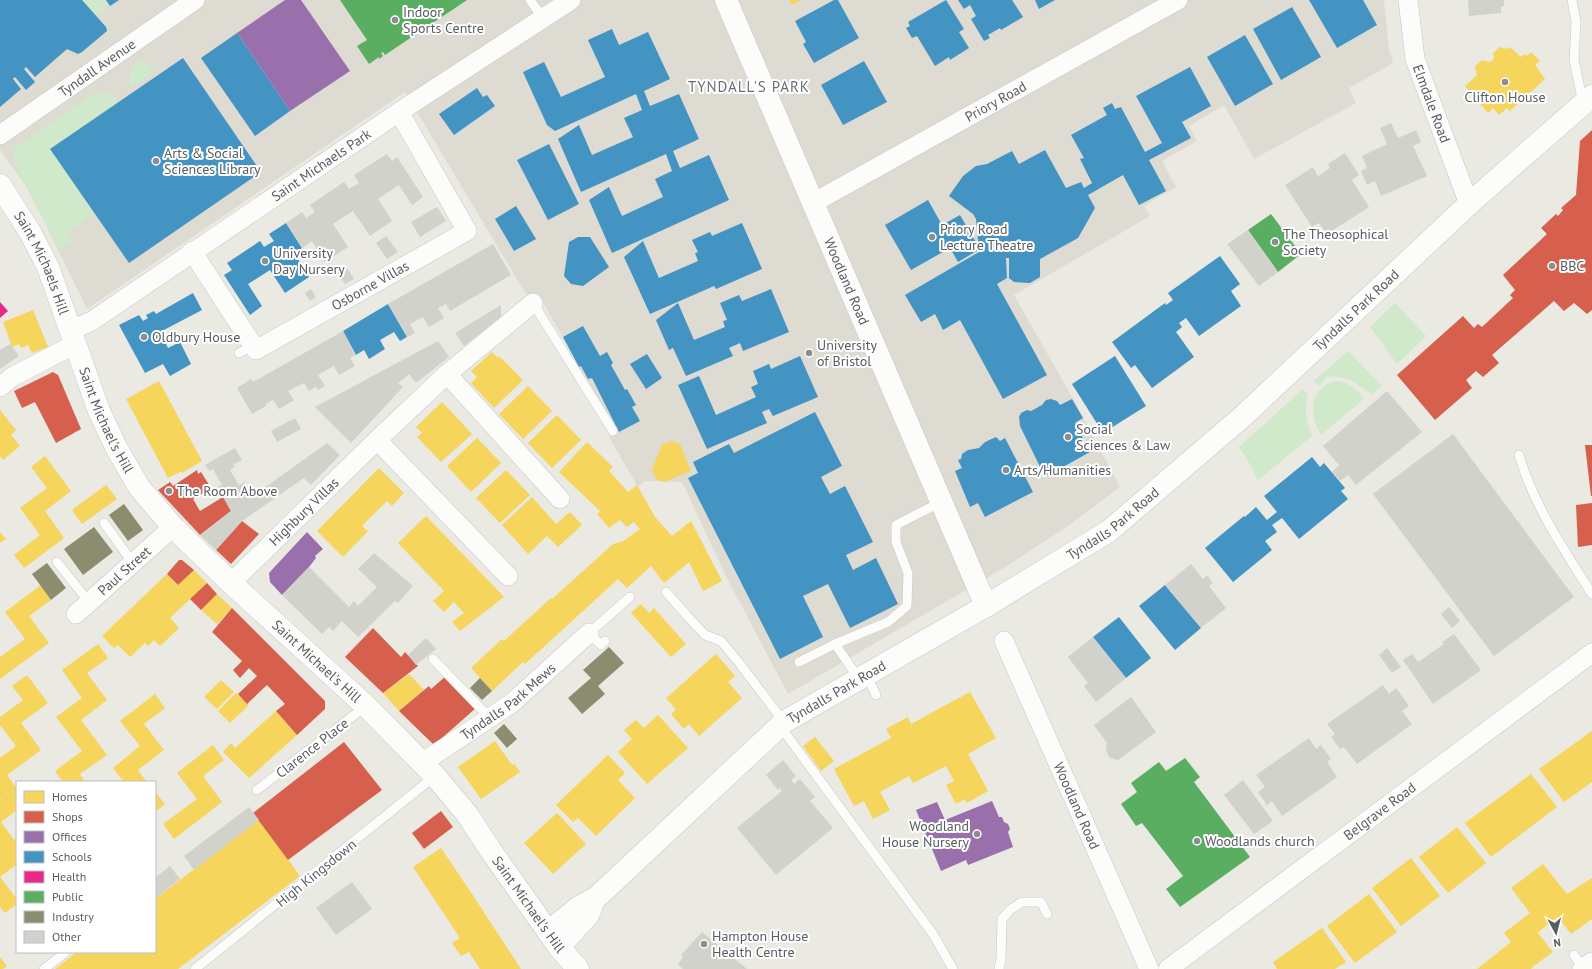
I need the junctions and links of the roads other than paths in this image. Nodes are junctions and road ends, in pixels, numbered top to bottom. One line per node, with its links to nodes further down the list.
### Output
1 (195, 0): 11 (street, Tyndall Avenue)
2 (530, 0): 8 (lane)
3 (571, 0): 8 (street, Saint Michaels Park)
4 (726, 0): 13 (street, Woodland Road)
5 (1178, 0): 13 (street, Priory Road)
6 (1408, 0): 14 (street, Elmdale Road)
7 (1572, 0): 9 (lane)
8 (543, 18): 10 (street, Saint Michaels Park)
9 (1588, 99): 14 (street, Tyndalls Park Road)
10 (399, 112): 15 (street, Saint Michaels Park); 15 (street, Osborne Villas)
11 (0, 135)
12 (0, 185): 17 (street, Saint Michaels Hill)
13 (813, 204): 24 (street, Woodland Road)
14 (1469, 204): 34 (street, Tyndalls Park Road)
15 (192, 251): 17 (street, Saint Michaels Park)
16 (533, 303): 18 (street, Highbury Villas); 20 (lane)
17 (73, 337): 19 (street, Saint Michaels Park); 26 (street, Saint Michael's Hill)
18 (447, 374): 21 (street, Highbury Villas); 23 (street)
19 (1, 391)
20 (613, 432)
21 (377, 440): 29 (street); 30 (street, Highbury Villas)
22 (1519, 455): 32 (lane)
23 (560, 499)
24 (941, 502): 34 (street, Woodland Road); 38 (lane)
25 (104, 523): 28 (lane)
26 (173, 527): 28 (street, Paul Street); 30 (street, Saint Michael's Hill)
27 (57, 562): 35 (lane)
28 (133, 562): 35 (street, Paul Street)
29 (508, 576)
30 (231, 583): 44 (street, Saint Michael's Hill)
31 (666, 592): 46 (lane)
32 (1592, 594)
33 (630, 597): 36 (lane)
34 (986, 606): 42 (street, Tyndalls Park Road)
35 (82, 608)
36 (597, 637): 45 (street, Tyndalls Park Mews)
37 (1004, 641): 57 (street, Woodland Road)
38 (835, 644): 41 (lane); 42 (lane)
39 (1592, 653): 58 (street, Belgrave Road)
40 (433, 659): 45 (lane)
41 (799, 662)
42 (863, 678): 43 (lane); 46 (street, Tyndalls Park Road)
43 (876, 695)
44 (366, 706): 47 (street, Saint Michael's Hill); 48 (lane, Clarence Place)
45 (490, 718): 47 (street, Tyndalls Park Mews)
46 (782, 724): 50 (street, Tyndalls Park Road); 55 (lane)
47 (429, 769): 50 (street, Saint Michael's Hill); 53 (lane, High Kingsdown)
48 (257, 790)
49 (1047, 914): 56 (lane)
50 (553, 940): 54 (street, Saint Michael's Hill)
51 (65, 953): 52 (lane)
52 (44, 969)
53 (196, 969)
54 (578, 969)
55 (953, 969)
56 (999, 969)
57 (1149, 969)
58 (1168, 969)

